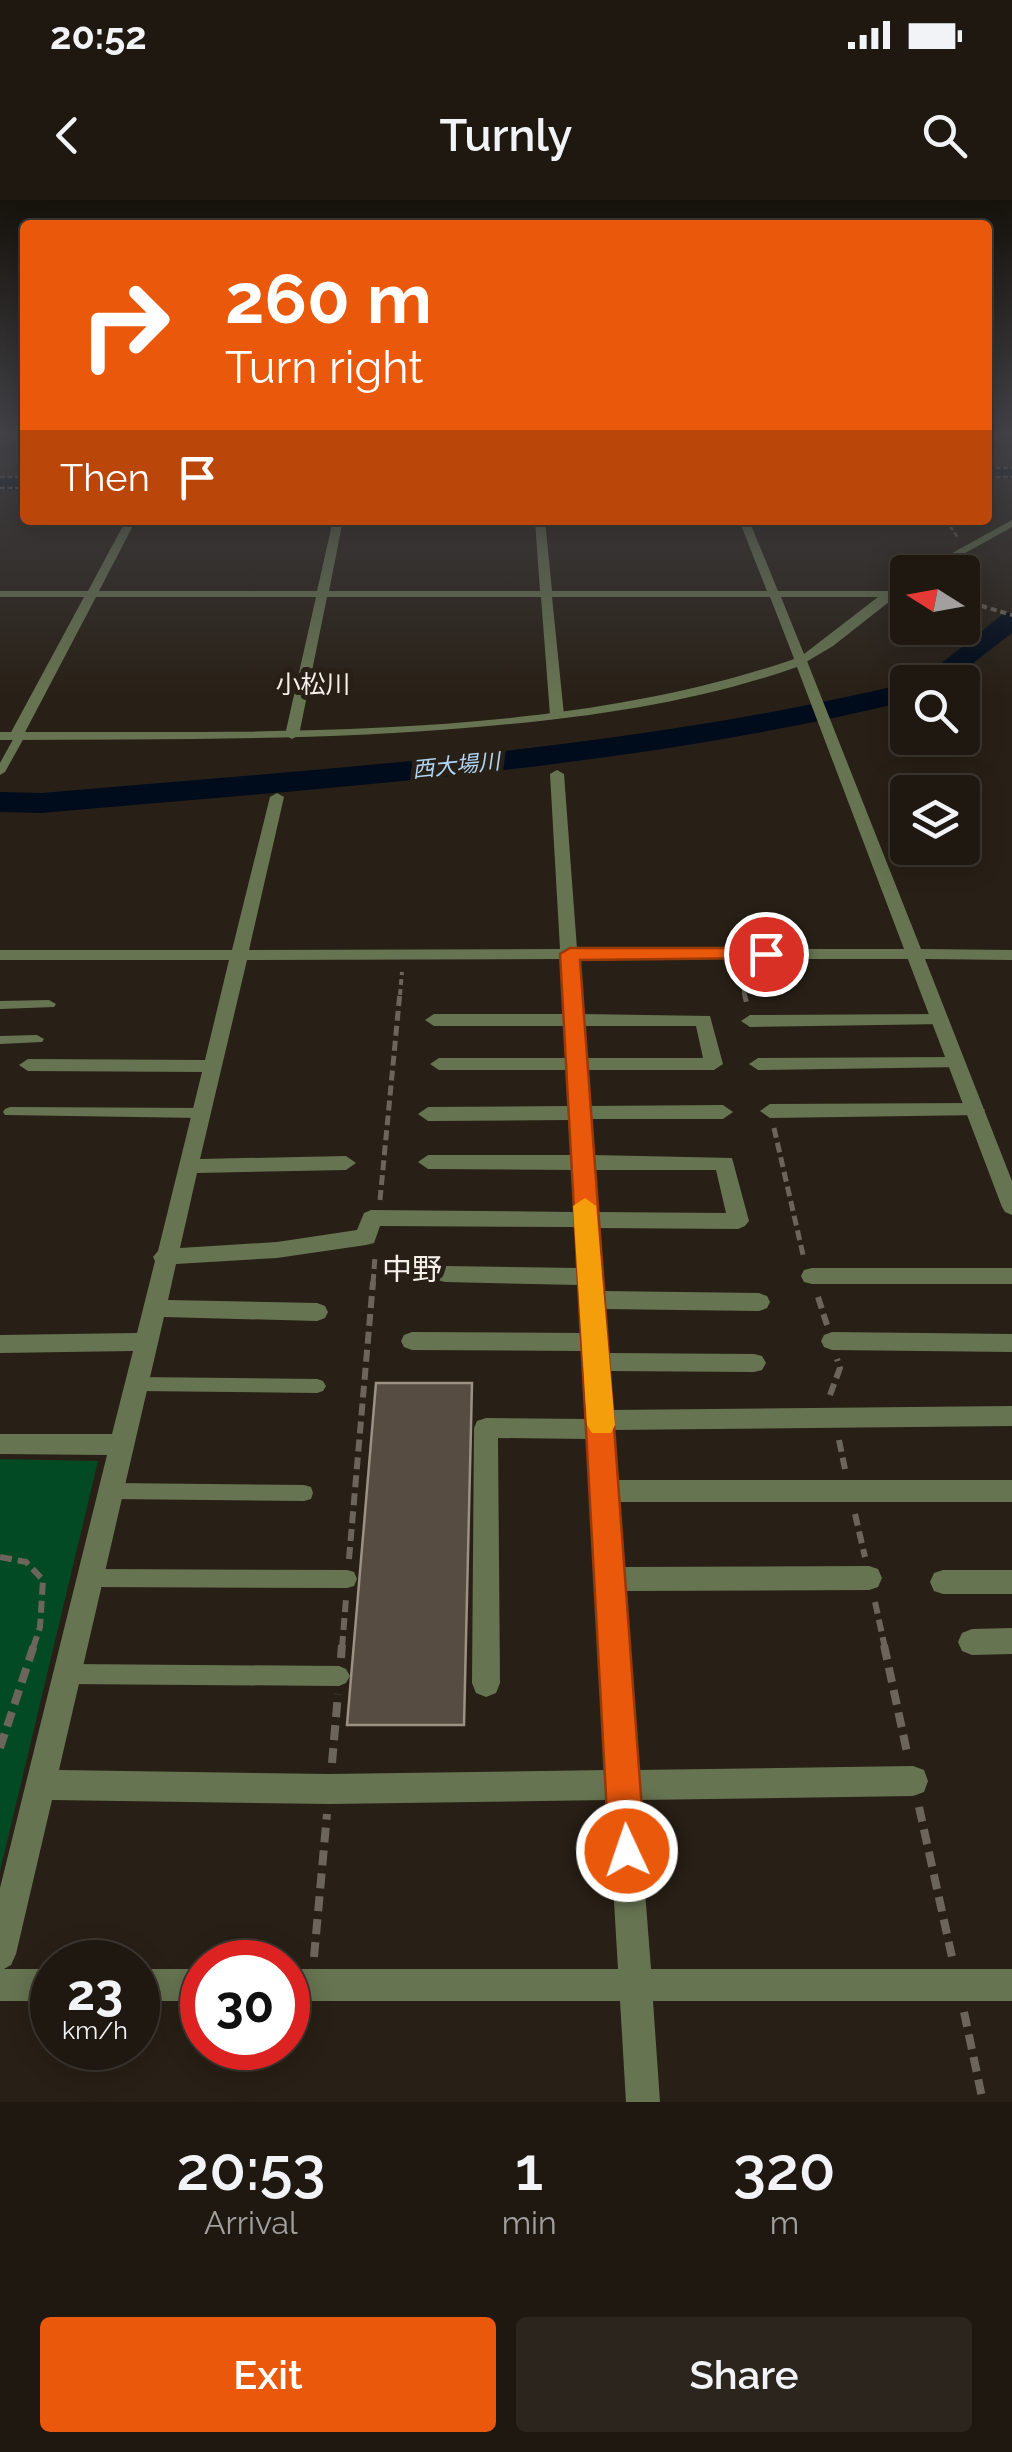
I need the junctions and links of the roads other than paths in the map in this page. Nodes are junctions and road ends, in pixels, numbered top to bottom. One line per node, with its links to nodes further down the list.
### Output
1 (1012, 523): 6 (street)
2 (129, 525): 9 (street)
3 (337, 525): 10 (street)
4 (540, 525): 11 (street)
5 (746, 525): 12 (street)
6 (955, 555)
7 (890, 592): 13 (street)
8 (0, 594): 9 (street)
9 (93, 594): 10 (street); 17 (street)
10 (322, 594): 11 (street); 16 (street)
11 (546, 594): 12 (street); 15 (street)
12 (774, 594): 13 (street); 14 (street)
13 (887, 594): 14 (street)
14 (801, 661): 15 (street); 22 (street)
15 (557, 715): 16 (street)
16 (292, 735): 17 (street)
17 (12, 736): 18 (lane)
18 (0, 772)
19 (557, 774): 21 (street)
20 (277, 797): 25 (street)
21 (570, 954): 22 (street); 25 (street); 28 (street)
22 (915, 954): 23 (street); 30 (street)
23 (1012, 954)
24 (0, 955): 25 (street)
25 (240, 955): 39 (street)
26 (49, 1004): 27 (lane)
27 (0, 1005)
28 (573, 1019): 29 (street); 35 (street); 35 (street)
29 (434, 1020)
30 (940, 1020): 31 (street); 37 (street)
31 (750, 1021)
32 (38, 1039): 33 (lane)
33 (0, 1040)
34 (439, 1064): 35 (street)
35 (575, 1064): 41 (street)
36 (758, 1064): 37 (street)
37 (956, 1064): 40 (street)
38 (28, 1065): 39 (street)
39 (212, 1066): 45 (street)
40 (975, 1110): 42 (street); 51 (street)
41 (579, 1111): 44 (street); 46 (street); 48 (street)
42 (770, 1111)
43 (10, 1112): 45 (lane)
44 (723, 1112)
45 (201, 1113): 50 (street)
46 (428, 1114)
47 (428, 1162): 48 (street)
48 (581, 1162): 52 (street); 52 (street)
49 (346, 1164): 50 (street)
50 (187, 1166): 53 (street)
51 (1012, 1208)
52 (585, 1216): 53 (street); 57 (street)
53 (164, 1257): 59 (street)
54 (445, 1274): 57 (street)
55 (812, 1276): 56 (street)
56 (1012, 1276)
57 (591, 1288): 58 (street); 66 (street)
58 (758, 1302)
59 (153, 1308): 60 (street); 62 (street)
60 (316, 1312)
61 (832, 1340): 64 (street)
62 (144, 1342): 65 (street); 68 (street)
63 (412, 1342): 66 (street)
64 (1012, 1343)
65 (0, 1344)
66 (595, 1352): 67 (street); 71 (street)
67 (754, 1363)
68 (136, 1384): 69 (lane); 73 (street)
69 (317, 1386)
70 (1012, 1416): 71 (street)
71 (601, 1424): 75 (street); 88 (street)
72 (0, 1444): 73 (street)
73 (121, 1445): 76 (street)
74 (1012, 1490): 75 (street)
75 (606, 1491): 80 (street)
76 (112, 1492): 77 (lane); 78 (street)
77 (304, 1493)
78 (92, 1578): 81 (lane); 86 (street)
79 (870, 1578): 80 (street)
80 (611, 1579): 90 (street)
81 (348, 1580)
82 (943, 1582): 83 (street)
83 (1012, 1582)
84 (1012, 1641): 85 (street)
85 (972, 1642)
86 (69, 1674): 87 (lane); 91 (street)
87 (339, 1676)
88 (486, 1684)
89 (914, 1781): 90 (street)
90 (623, 1783): 91 (street); 97 (street)
91 (41, 1785): 92 (street)
92 (0, 1954)
93 (0, 1985): 94 (street)
94 (30, 1985)
95 (310, 1985): 97 (street)
96 (1012, 1985): 97 (street)
97 (635, 1986): 98 (street)
98 (643, 2102)

